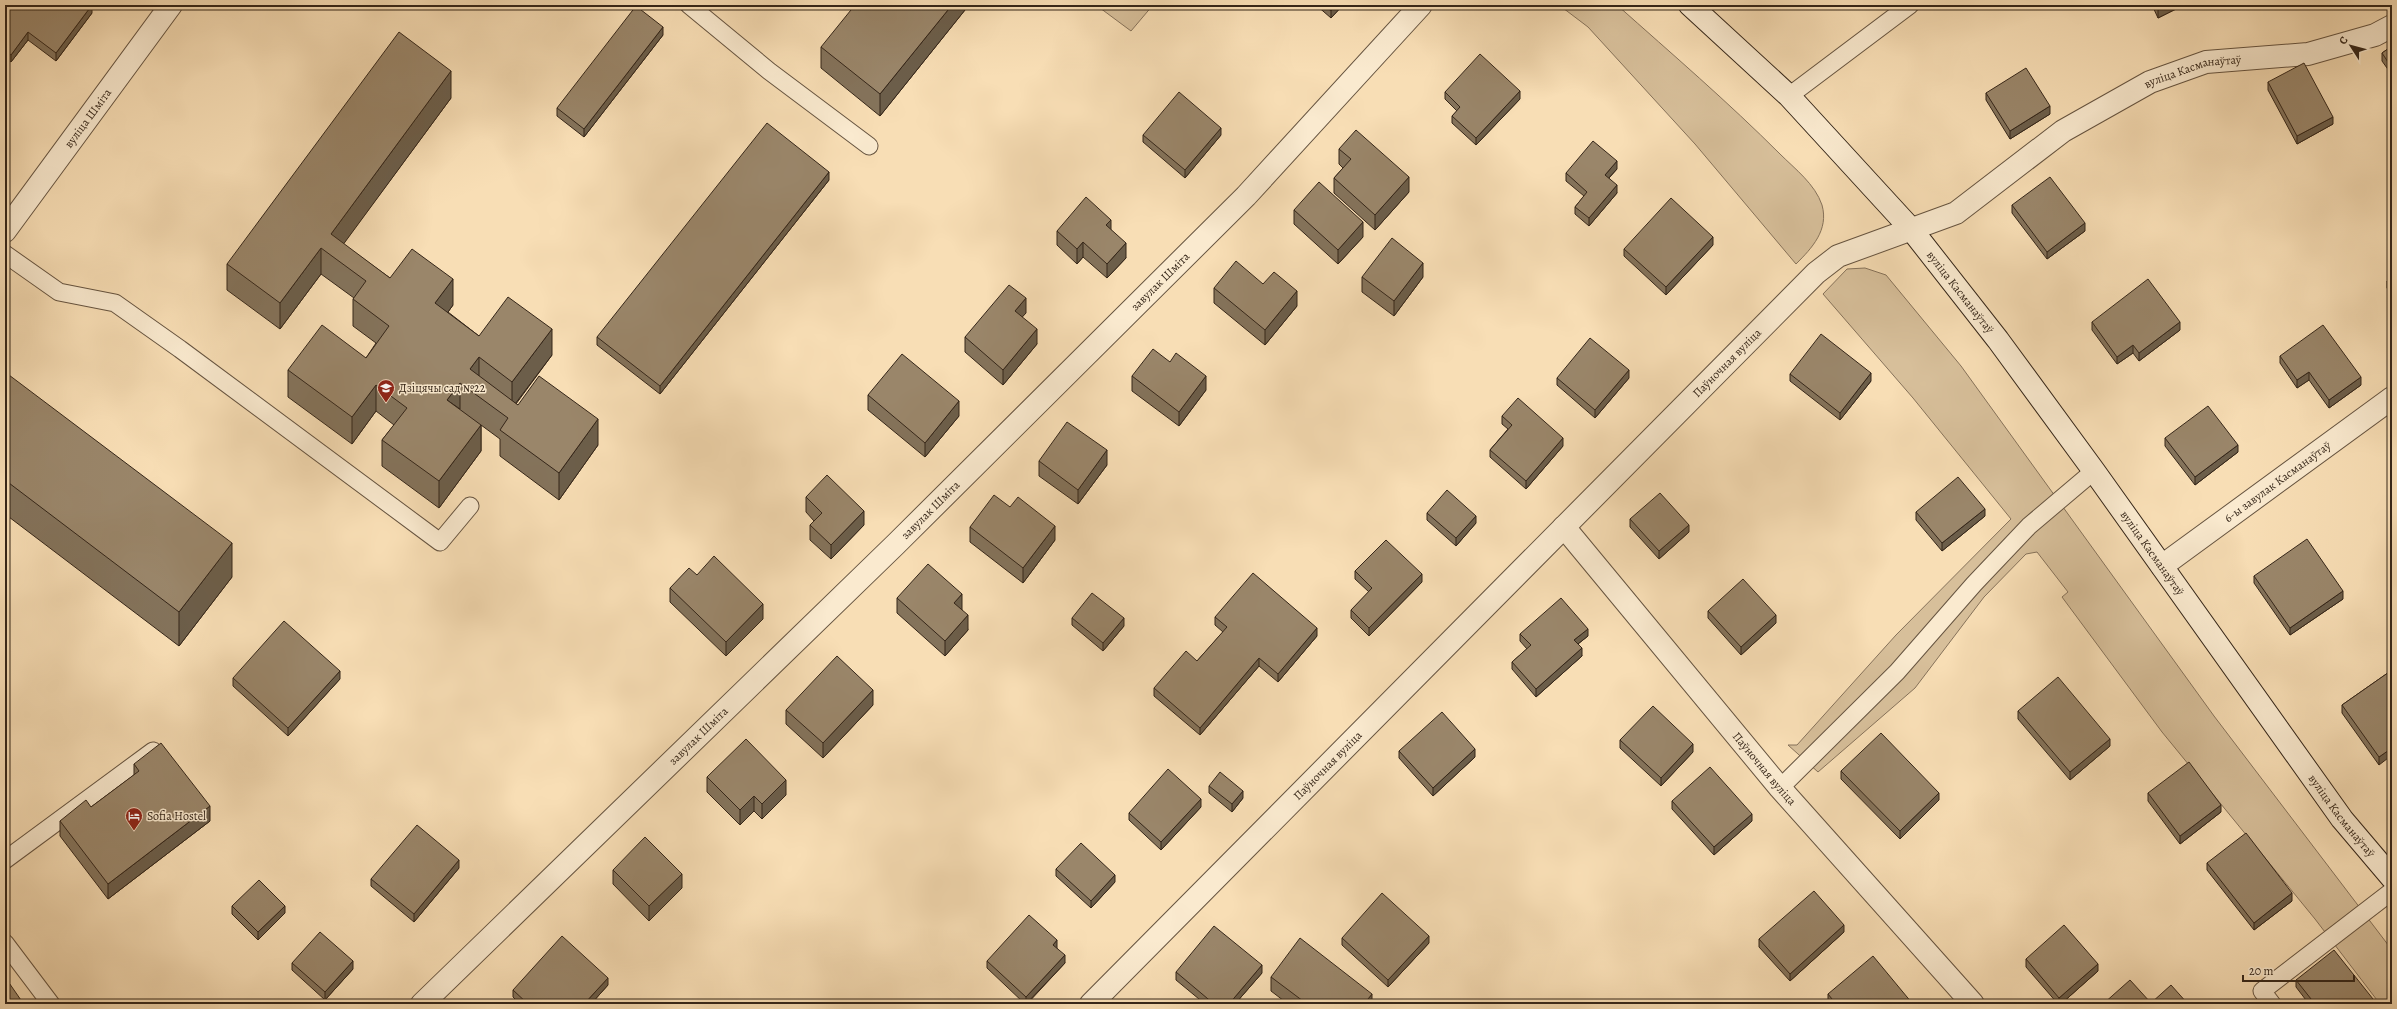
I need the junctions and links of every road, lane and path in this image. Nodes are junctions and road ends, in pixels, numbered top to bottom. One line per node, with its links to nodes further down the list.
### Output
1 (171, 5): 10 (street, вуліца Шміта)
2 (689, 5): 8 (lane)
3 (1420, 5): 23 (street, завулак Шміта)
4 (1690, 5): 7 (street, вуліца Касманаўтаў)
5 (1910, 5): 7 (lane)
6 (2392, 26): 9 (street, вуліца Касманаўтаў)
7 (1789, 96): 9 (street, вуліца Касманаўтаў)
8 (869, 146)
9 (1911, 229): 13 (street, вуліца Касманаўтаў); 15 (street, Паўночная вуліца)
10 (5, 231)
11 (5, 254): 14 (lane)
12 (2392, 398): 16 (street, 6-ы завулак Касманаўтаў)
13 (2094, 470): 16 (street, вуліца Касманаўтаў); 18 (lane)
14 (470, 506)
15 (1564, 527): 18 (street, Паўночная вуліца); 25 (street, Паўночная вуліца)
16 (2162, 566): 20 (street, вуліца Касманаўтаў)
17 (153, 750): 19 (lane)
18 (1780, 788): 26 (street, Паўночная вуліца)
19 (6, 858)
20 (2392, 878)
21 (2392, 891): 27 (lane)
22 (5, 943): 24 (lane)
23 (426, 1003)
24 (51, 1004)
25 (1091, 1004)
26 (1973, 1004)
27 (2272, 1004)

